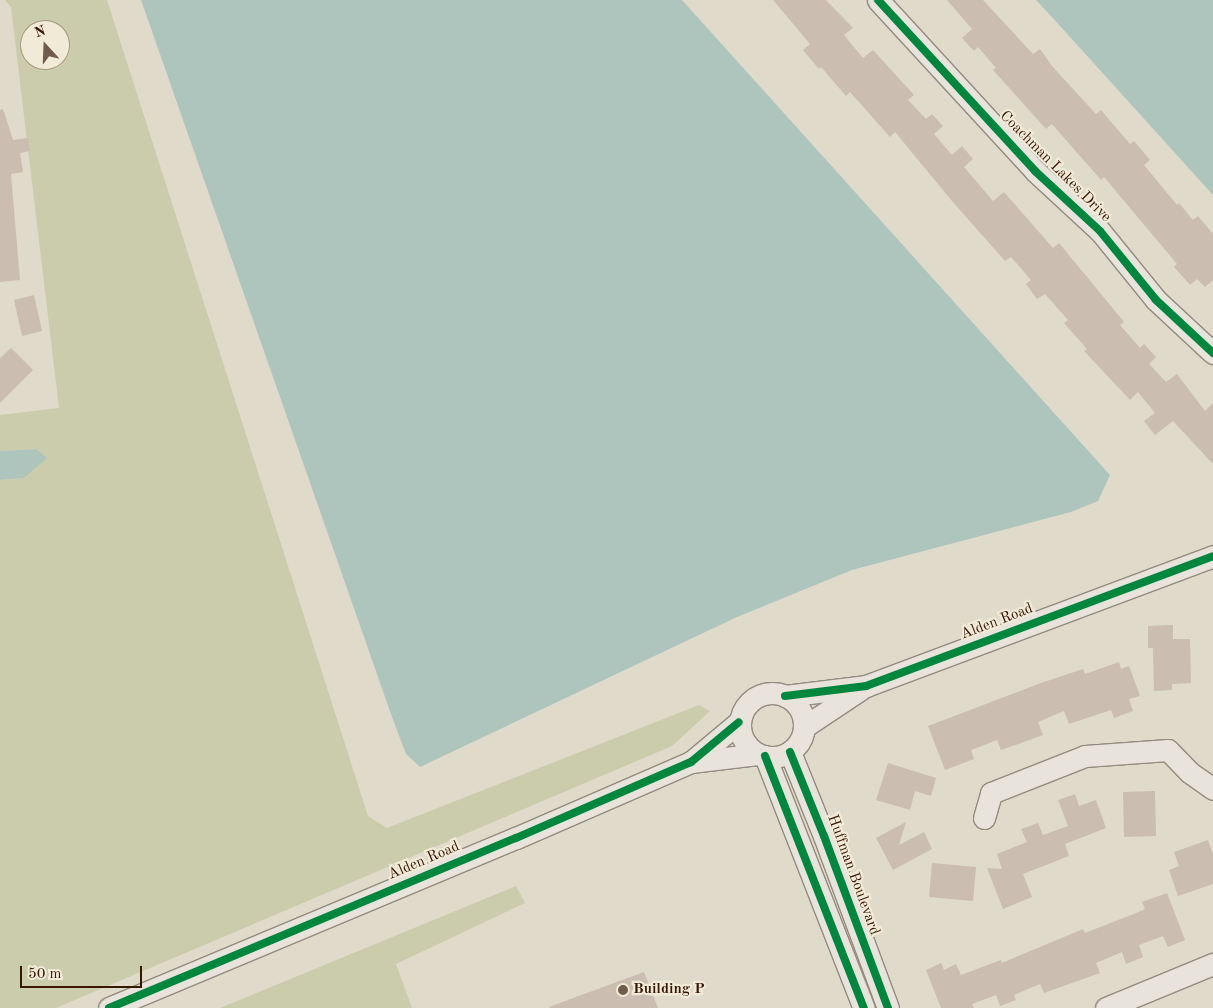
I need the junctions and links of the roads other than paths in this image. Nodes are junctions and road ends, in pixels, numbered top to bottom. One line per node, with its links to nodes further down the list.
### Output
1 (878, 0): 2 (street, Coachman Lakes Drive)
2 (1213, 354)
3 (1213, 556): 4 (street, Alden Road)
4 (866, 686): 5 (street, Alden Road); 7 (street, Alden Road)
5 (786, 696): 6 (street); 7 (street)
6 (739, 722): 9 (street); 10 (street, Alden Road)
7 (804, 727): 8 (street)
8 (790, 752): 9 (street); 16 (street, Huffman Boulevard)
9 (761, 755): 10 (street, Alden Road); 15 (street)
10 (690, 762): 14 (street, Alden Road)
11 (1213, 789): 12 (street)
12 (984, 818)
13 (1213, 964): 17 (street)
14 (109, 1008)
15 (864, 1008)
16 (888, 1008)
17 (1106, 1008)

